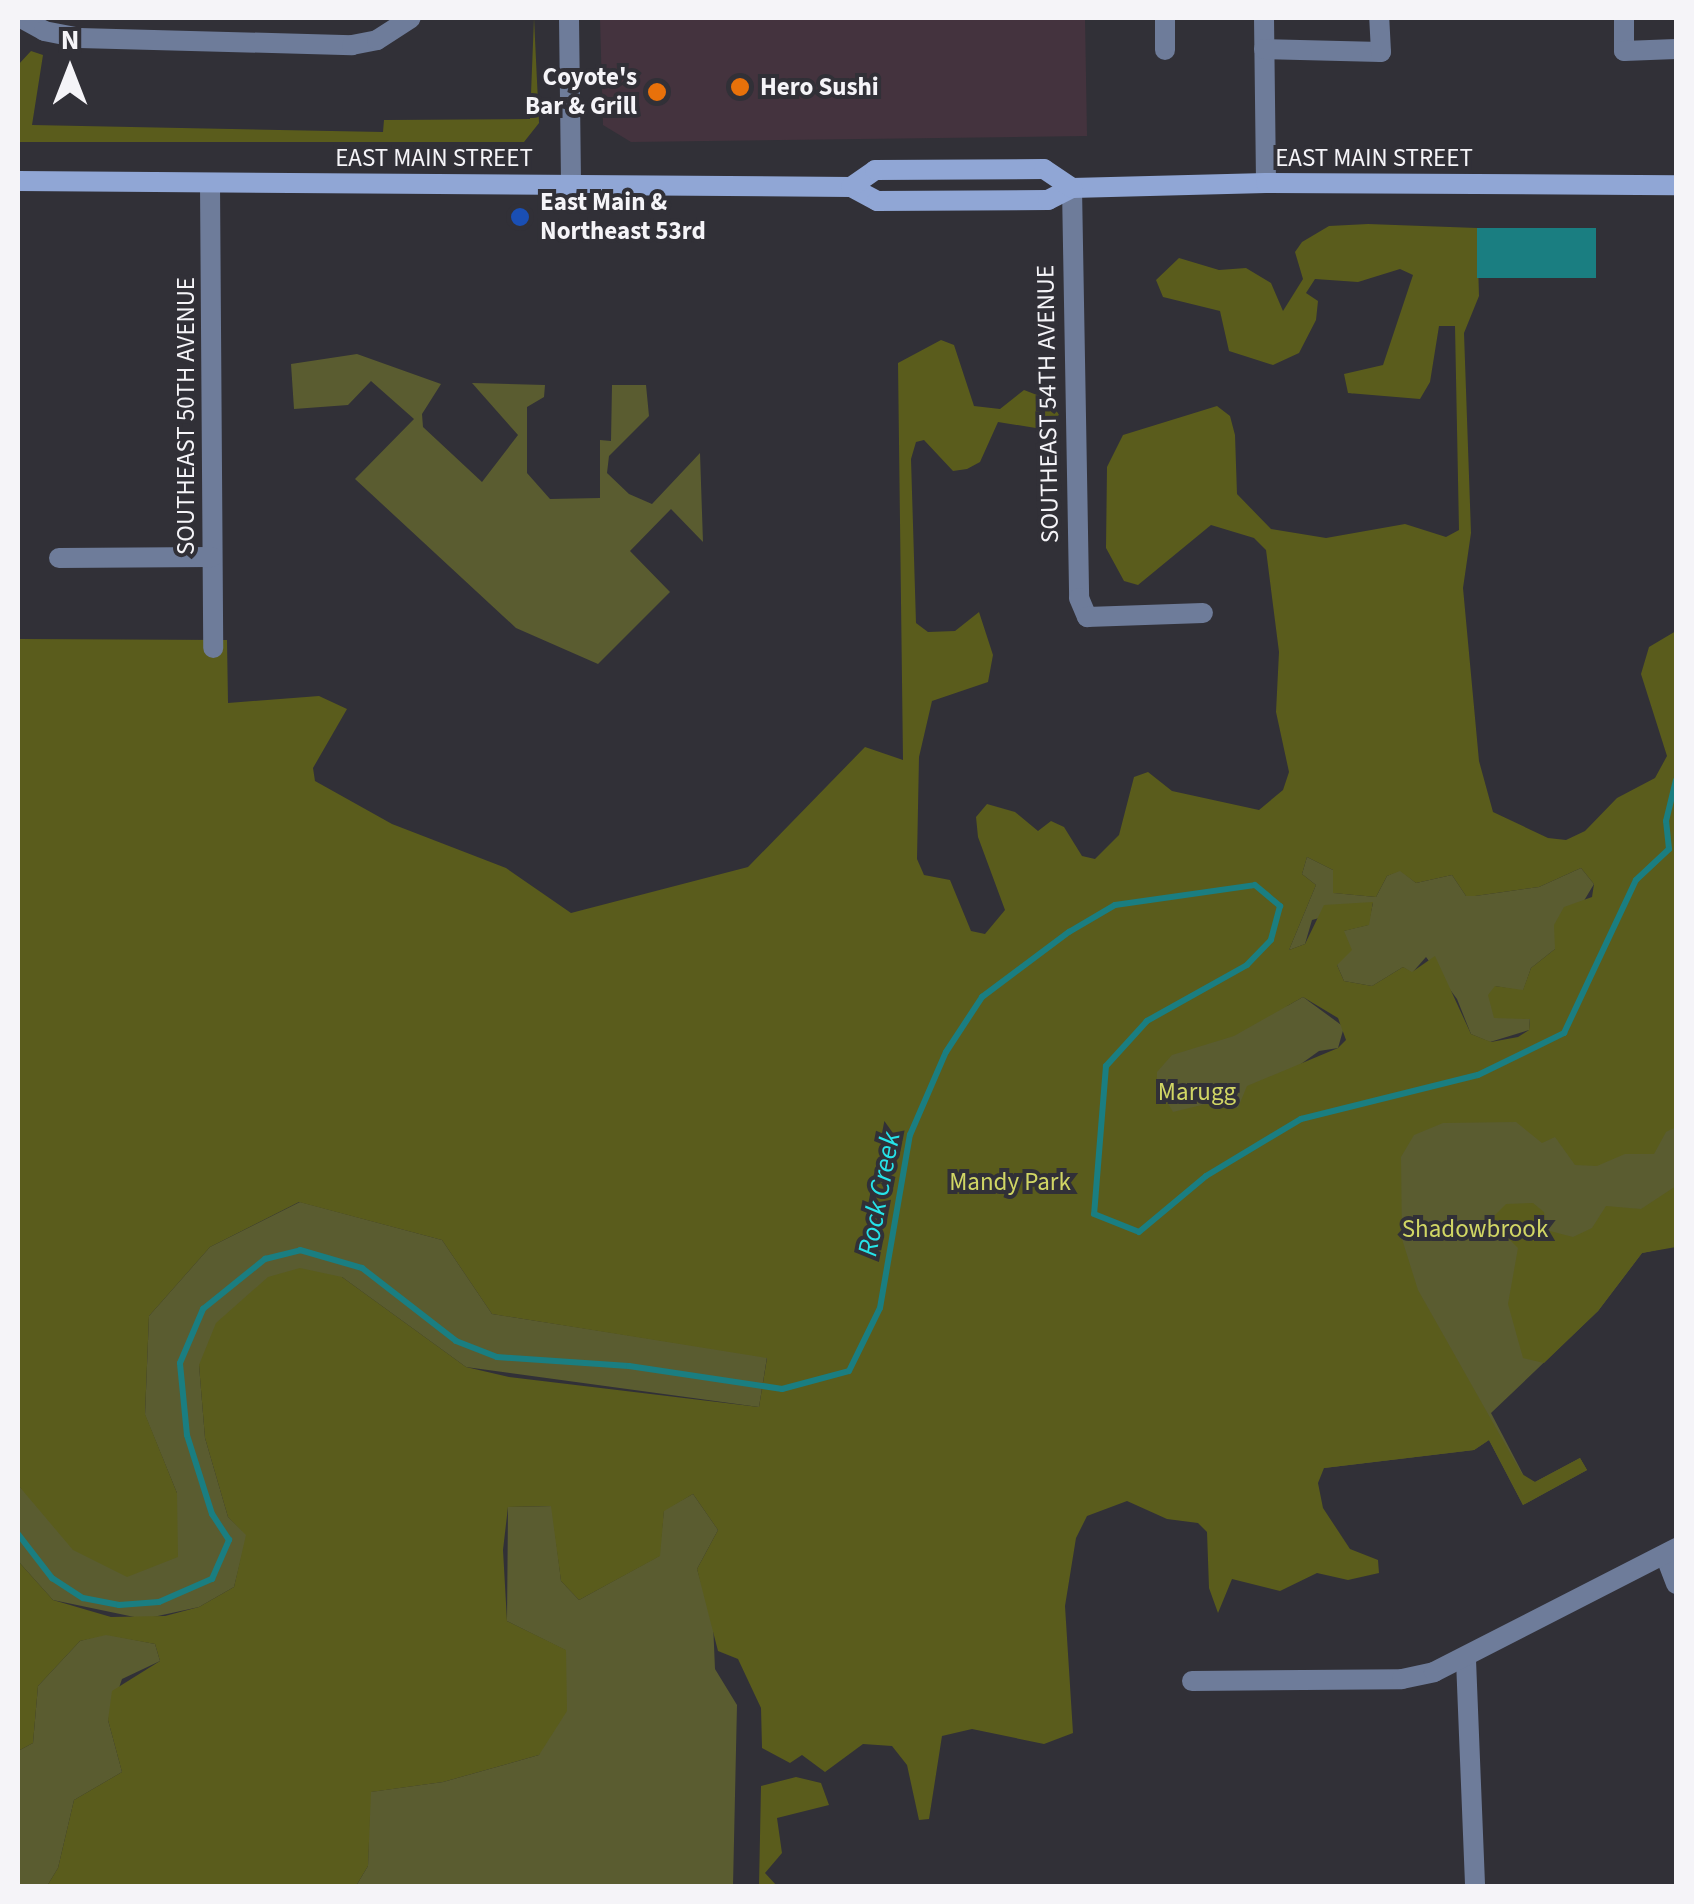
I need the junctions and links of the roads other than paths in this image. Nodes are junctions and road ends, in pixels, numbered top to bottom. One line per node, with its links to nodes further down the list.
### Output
1 (21, 18): 2 (street)
2 (411, 18)
3 (569, 18): 12 (street)
4 (1164, 18): 10 (street)
5 (1264, 18): 8 (street)
6 (1379, 18): 8 (street)
7 (1624, 18): 9 (street)
8 (1264, 49): 13 (street)
9 (1676, 49)
10 (1165, 50)
11 (18, 181): 14 (main road, EAST MAIN STREET)
12 (571, 182): 14 (main road, EAST MAIN STREET); 16 (main road, EAST MAIN STREET)
13 (1266, 183): 15 (main road, EAST MAIN STREET); 17 (main road, EAST MAIN STREET)
14 (210, 184): 18 (street, SOUTHEAST 50TH AVENUE)
15 (1676, 185)
16 (851, 187): 17 (main road, EAST MAIN STREET); 17 (main road, EAST MAIN STREET)
17 (1072, 188): 20 (street, SOUTHEAST 54TH AVENUE)
18 (212, 557): 19 (street); 21 (street, SOUTHEAST 50TH AVENUE)
19 (59, 558)
20 (1203, 613)
21 (213, 648)
22 (1670, 1551): 23 (street); 24 (street)
23 (1676, 1584)
24 (1466, 1660): 25 (street); 26 (street)
25 (1192, 1681)
26 (1475, 1886)

